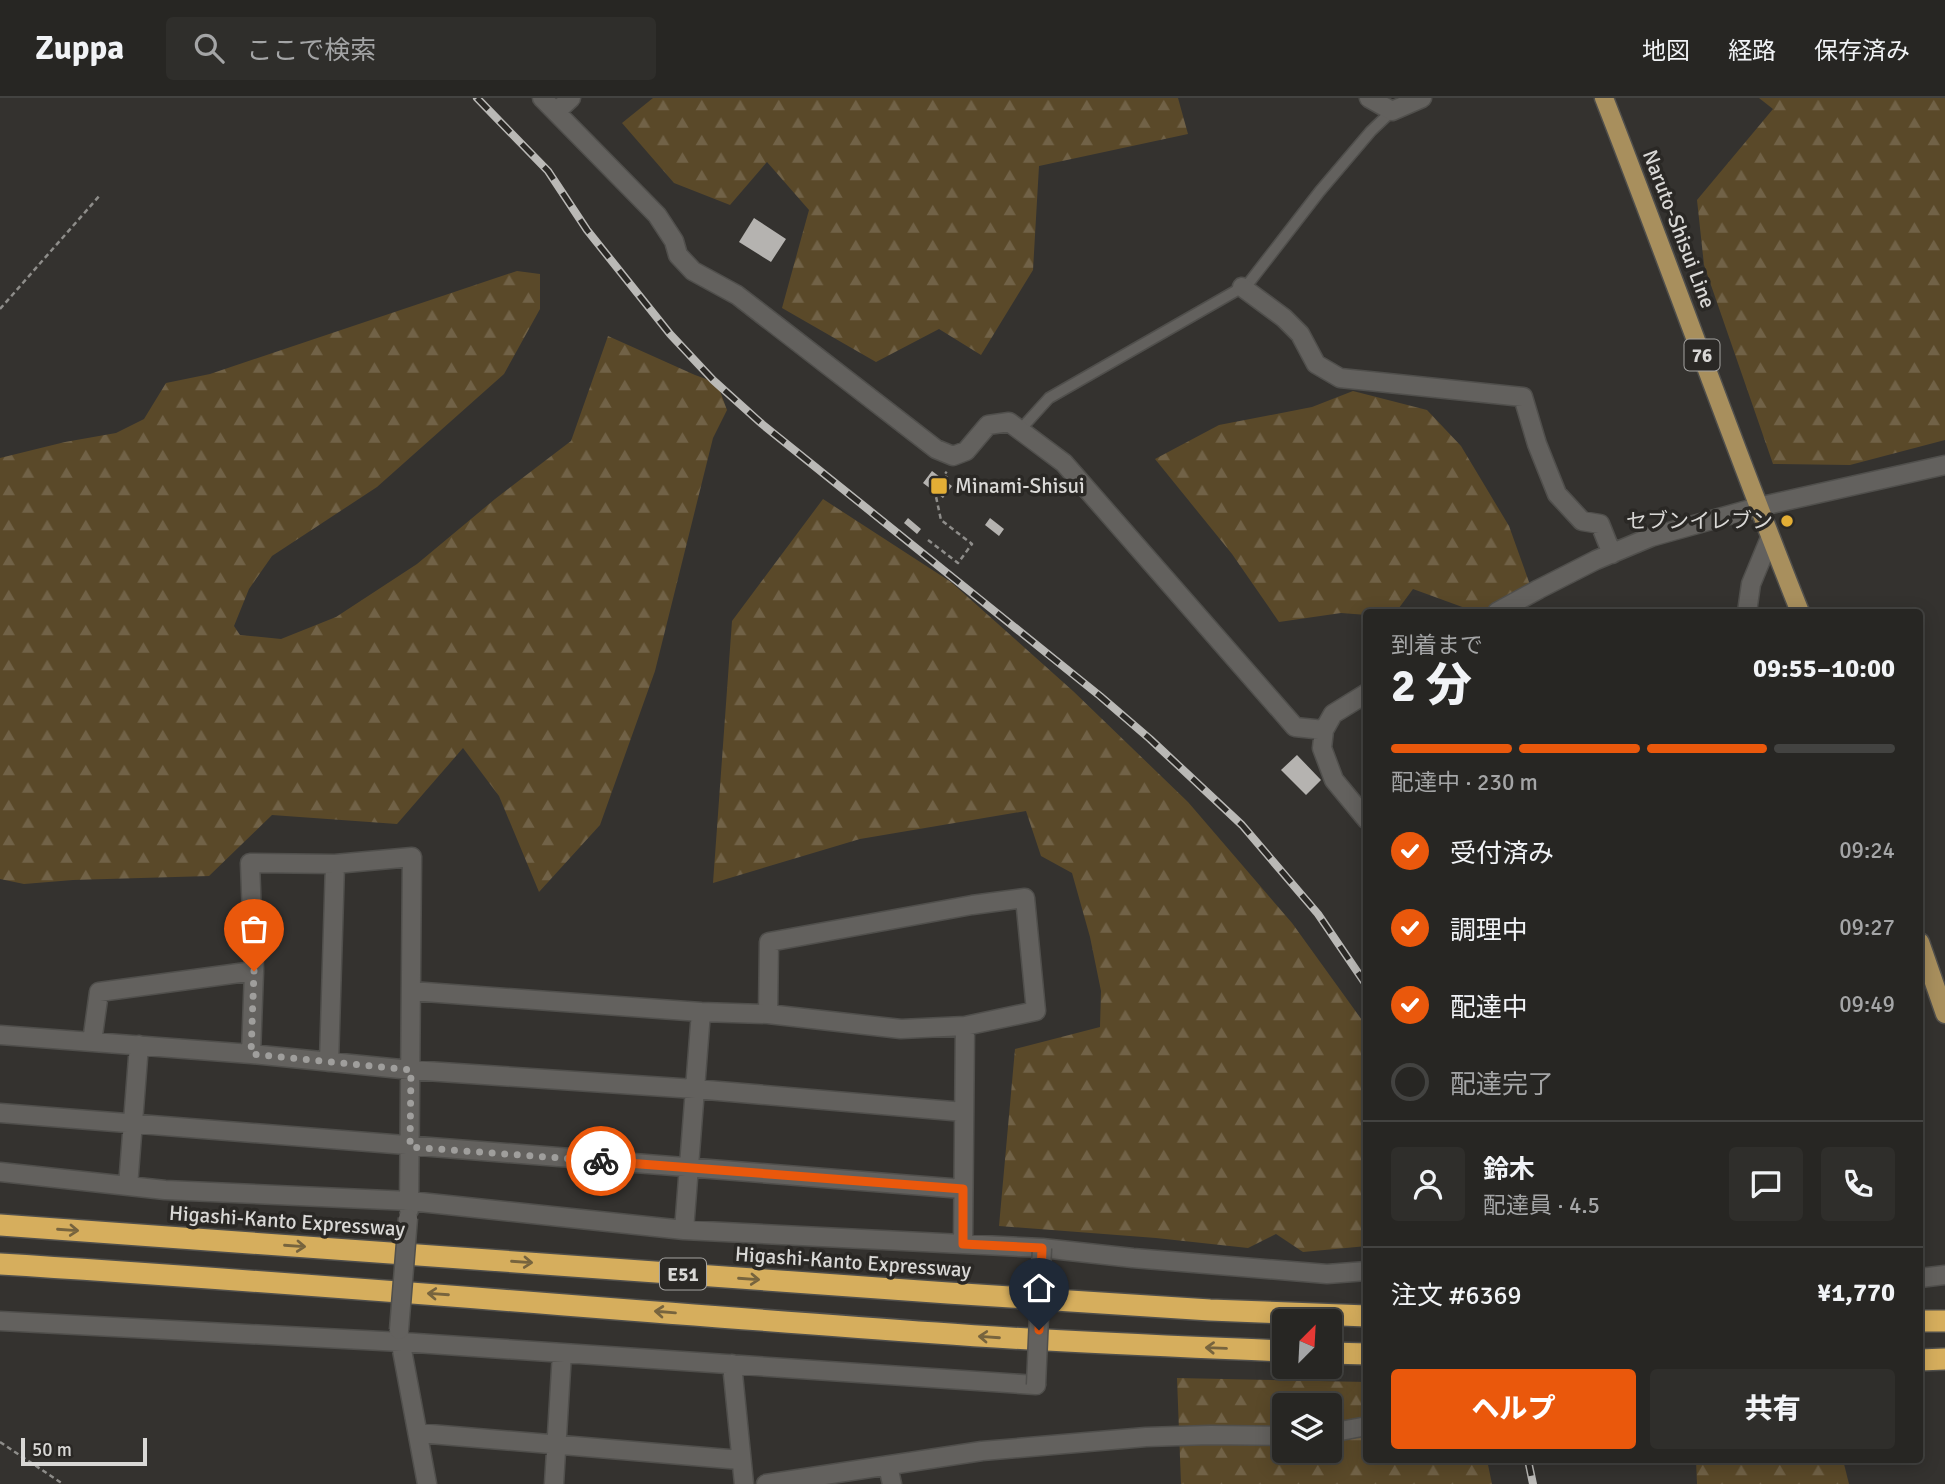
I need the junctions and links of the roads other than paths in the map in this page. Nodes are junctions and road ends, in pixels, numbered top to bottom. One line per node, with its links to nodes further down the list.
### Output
1 (542, 98): 7 (street)
2 (571, 98): 7 (street)
3 (1369, 98): 6 (street)
4 (1422, 98): 6 (street)
5 (1604, 98): 11 (main road, Naruto-Shisui Line / 76)
6 (1392, 111): 8 (lane)
7 (556, 112): 9 (street)
8 (1242, 287): 9 (lane); 13 (street)
9 (1020, 430): 18 (street)
10 (1945, 465): 11 (street)
11 (1758, 507): 12 (main road, Naruto-Shisui Line / 76); 13 (street)
12 (1770, 538): 15 (street); 16 (main road, Naruto-Shisui Line / 76)
13 (1612, 554): 14 (street)
14 (1502, 609)
15 (1747, 609)
16 (1799, 609)
17 (1363, 695): 18 (street)
18 (1324, 730): 19 (street)
19 (1363, 815)
20 (335, 864): 22 (street); 23 (street); 32 (street)
21 (1923, 951): 26 (main road)
22 (254, 971): 29 (street); 31 (street)
23 (411, 991): 24 (street); 33 (street)
24 (701, 1012): 25 (street); 34 (street)
25 (768, 1014): 27 (street); 27 (street)
26 (1945, 1014)
27 (965, 1026): 35 (street)
28 (0, 1035): 29 (street)
29 (92, 1042): 30 (street)
30 (139, 1045): 31 (street); 37 (street)
31 (251, 1054): 32 (street)
32 (329, 1062): 33 (street)
33 (411, 1070): 34 (street); 38 (street)
34 (695, 1089): 35 (street); 39 (street)
35 (964, 1112): 42 (street)
36 (0, 1113): 37 (street)
37 (133, 1124): 38 (street); 41 (street)
38 (410, 1147): 39 (street); 43 (street)
39 (689, 1167): 42 (street); 45 (street)
40 (0, 1172): 41 (street)
41 (128, 1186): 43 (street)
42 (963, 1189): 46 (street)
43 (409, 1209): 45 (street); 56 (street, bridge)
44 (0, 1225): 52 (highway, Higashi-Kanto Expressway / E51, one-way to 52)
45 (684, 1230): 46 (street)
46 (963, 1244): 47 (street)
47 (1042, 1248): 49 (street); 63 (street, bridge)
48 (0, 1265): 57 (highway, E51, one-way to 48)
49 (1363, 1271)
50 (1945, 1275): 51 (street)
51 (1923, 1278)
52 (1363, 1316)
53 (0, 1321): 56 (street)
54 (1923, 1321): 55 (highway)
55 (1945, 1321)
56 (400, 1336): 58 (street); 66 (street)
57 (1272, 1350)
58 (562, 1353): 63 (street); 68 (street)
59 (1342, 1353): 60 (highway)
60 (1363, 1354)
61 (1945, 1359): 62 (highway)
62 (1923, 1360)
63 (732, 1364): 69 (street)
64 (1363, 1427): 65 (street)
65 (1342, 1431)
66 (418, 1433): 68 (street); 71 (street)
67 (1272, 1436): 70 (street)
68 (556, 1444): 69 (street); 72 (street)
69 (741, 1460): 73 (street)
70 (890, 1475): 74 (street)
71 (427, 1484)
72 (554, 1484)
73 (744, 1484)
74 (765, 1484)

